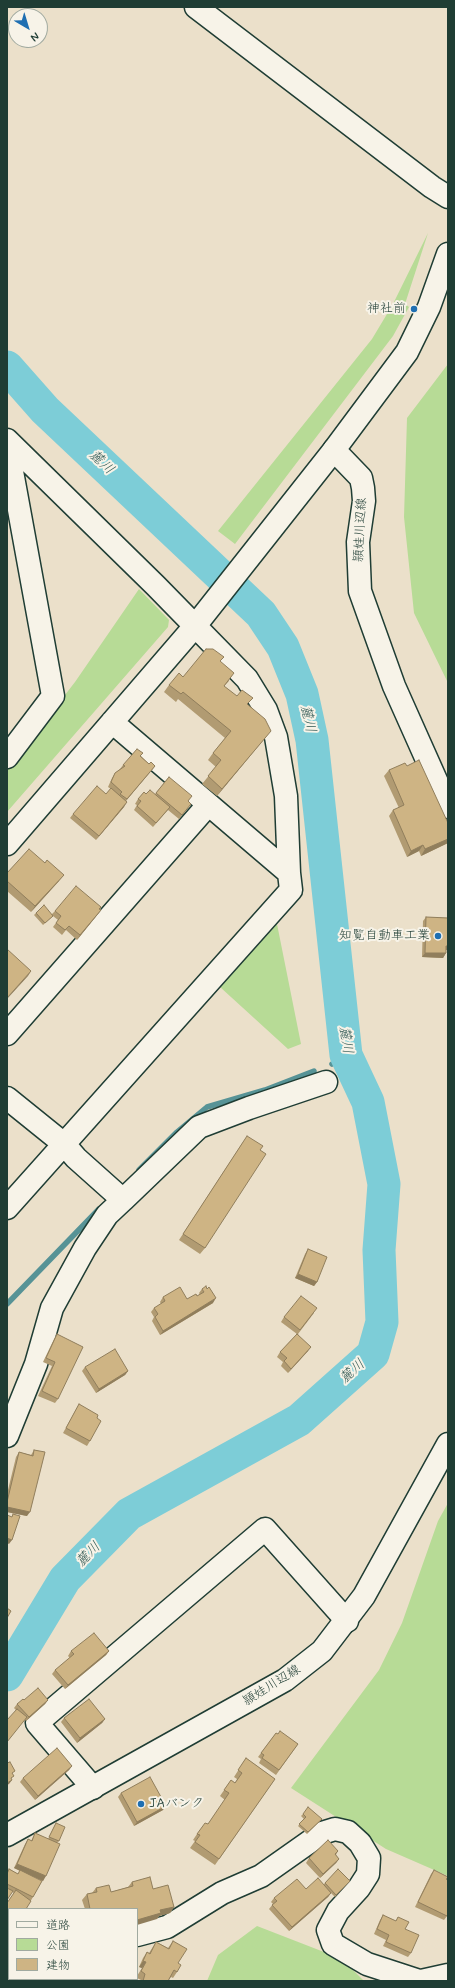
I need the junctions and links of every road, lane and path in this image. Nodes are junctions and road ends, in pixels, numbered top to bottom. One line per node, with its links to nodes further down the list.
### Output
1 (196, 7): 2 (street)
2 (448, 197)
3 (448, 254): 6 (street)
4 (7, 440): 7 (street)
5 (7, 444): 9 (street)
6 (334, 450): 7 (street); 11 (street, 頴娃川辺線)
7 (199, 622): 8 (street); 13 (street)
8 (112, 722): 10 (street); 12 (street)
9 (7, 757)
10 (208, 804): 13 (street); 14 (street)
11 (448, 807)
12 (7, 844)
13 (289, 873): 17 (street)
14 (7, 1034)
15 (326, 1082): 18 (street)
16 (9, 1105): 17 (street)
17 (64, 1144): 18 (street); 19 (street)
18 (123, 1200): 20 (street)
19 (7, 1208)
20 (7, 1436)
21 (448, 1444): 22 (street, 頴娃川辺線)
22 (347, 1621): 23 (street, 頴娃川辺線); 23 (street)
23 (93, 1788): 24 (street, 頴娃川辺線)
24 (7, 1835)
25 (138, 1935): 27 (street)
26 (448, 1975): 27 (street)
27 (420, 1981)

